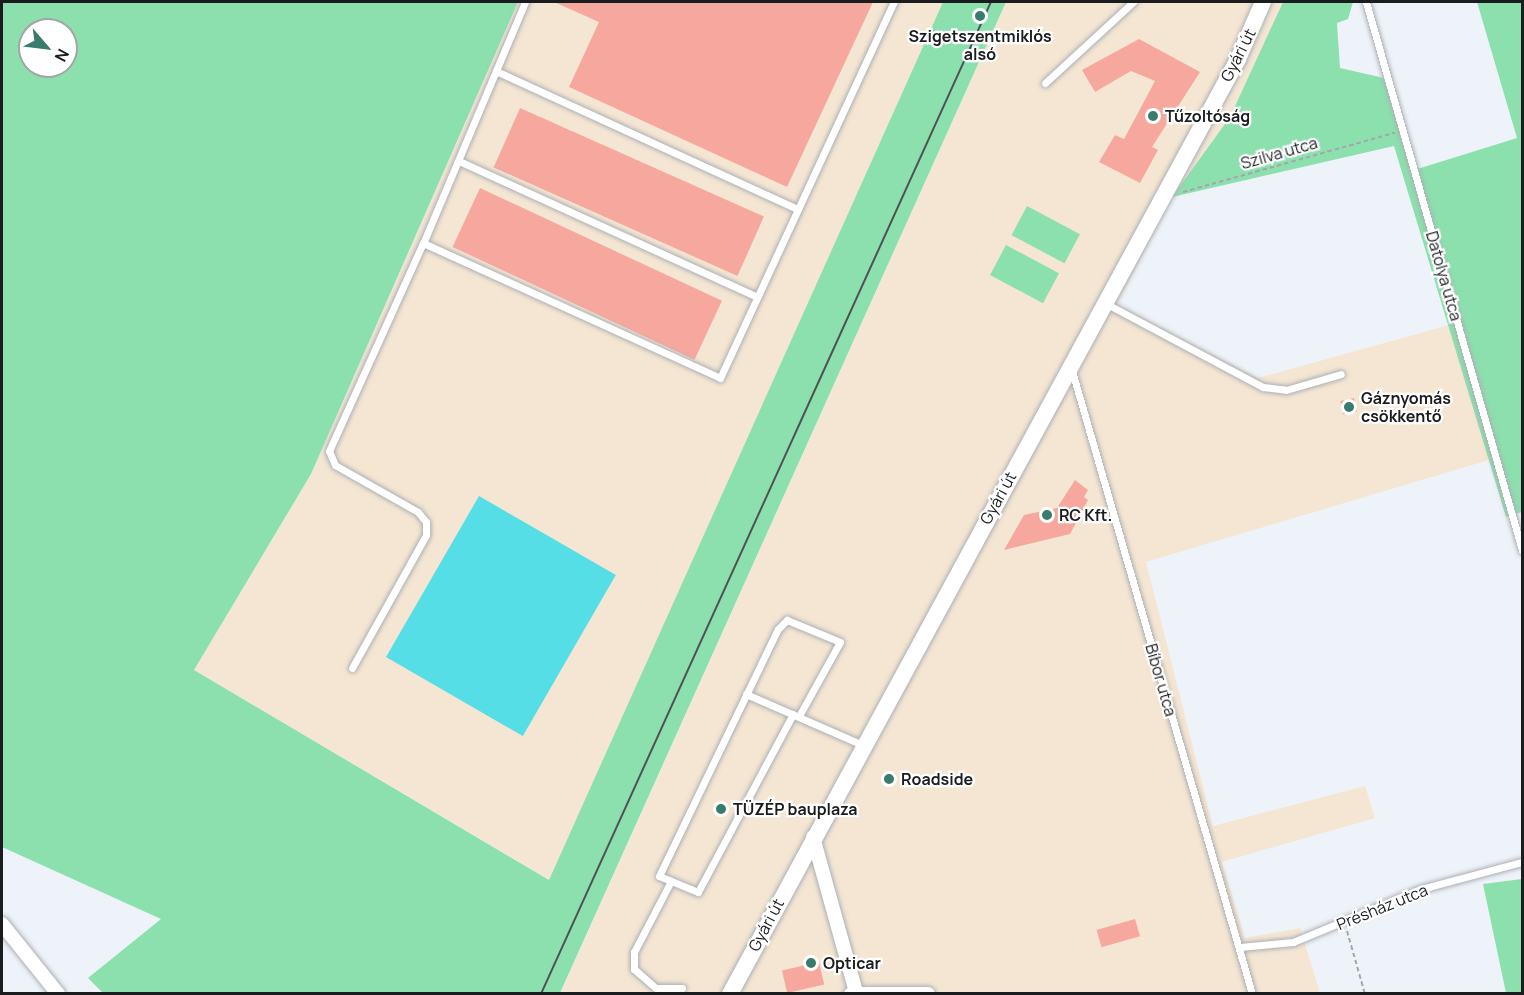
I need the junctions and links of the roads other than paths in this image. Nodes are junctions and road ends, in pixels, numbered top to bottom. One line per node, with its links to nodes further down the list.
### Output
1 (525, 2): 6 (lane)
2 (894, 2): 9 (lane)
3 (1133, 2): 7 (lane)
4 (1263, 2): 12 (street, Gyári út)
5 (1366, 2): 15 (lane, Datolya utca)
6 (496, 71): 8 (lane); 9 (lane)
7 (1045, 83)
8 (459, 161): 10 (lane); 11 (lane)
9 (798, 209): 11 (lane)
10 (423, 243): 11 (lane); 16 (lane)
11 (758, 297)
12 (1105, 303): 13 (street, Gyári út); 14 (lane)
13 (1071, 367): 19 (street, Gyári út); 24 (lane, Bíbor utca)
14 (1341, 375)
15 (1522, 550)
16 (352, 668)
17 (746, 694): 18 (lane); 18 (lane); 22 (lane)
18 (796, 715): 19 (lane); 22 (lane)
19 (863, 745): 20 (street, Gyári út)
20 (813, 837): 27 (street, Gyári út); 28 (street)
21 (1522, 862): 24 (lane, Présház utca)
22 (671, 881): 25 (lane)
23 (2, 924): 26 (street)
24 (1240, 947): 30 (lane, Bíbor utca)
25 (682, 988)
26 (58, 993)
27 (730, 993)
28 (853, 993): 29 (street)
29 (928, 993)
30 (1252, 993)

